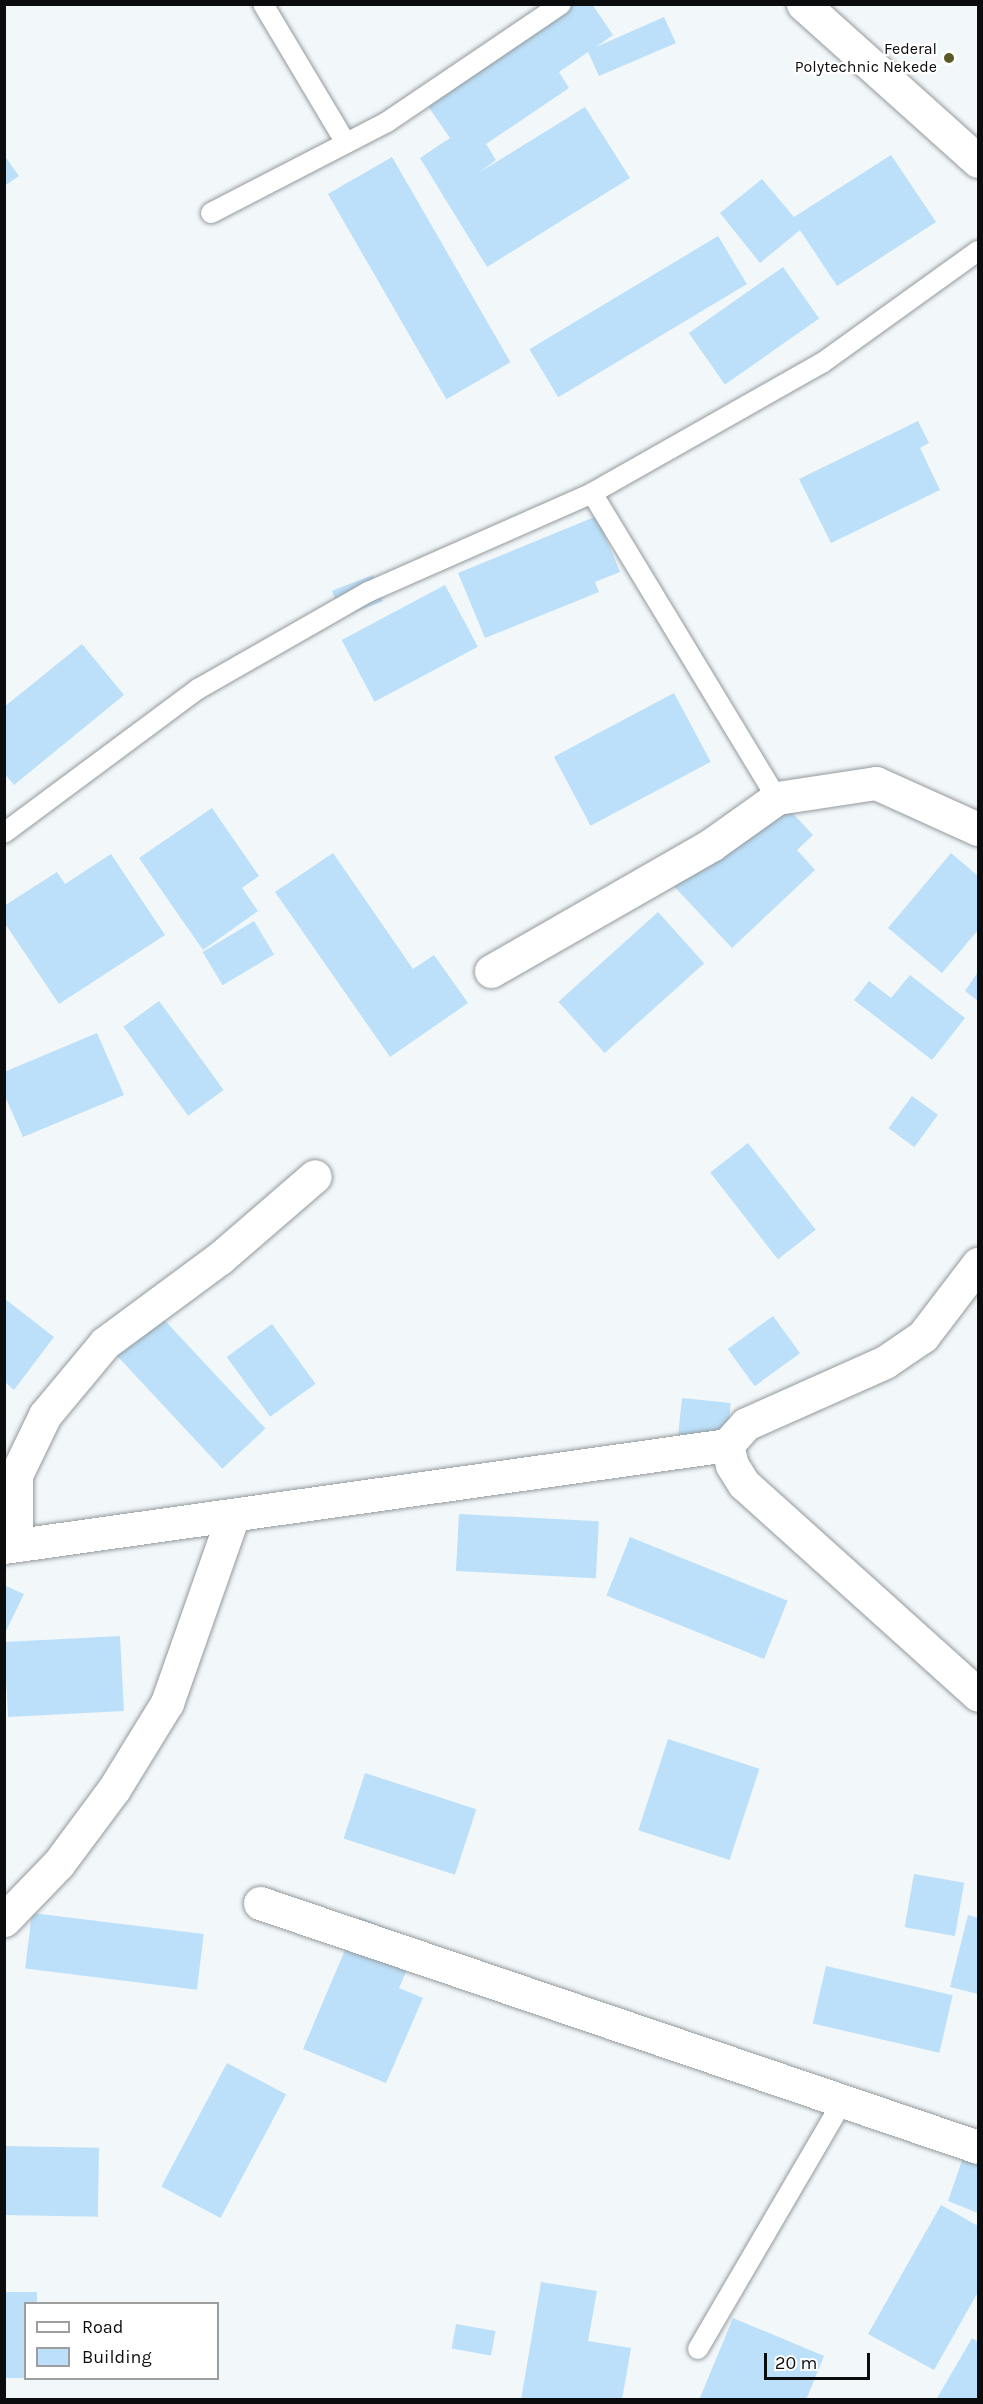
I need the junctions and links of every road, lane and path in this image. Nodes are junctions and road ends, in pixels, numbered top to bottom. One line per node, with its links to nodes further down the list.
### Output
1 (263, 4): 4 (lane)
2 (561, 4): 4 (lane)
3 (803, 4): 5 (street)
4 (346, 143): 6 (lane)
5 (978, 161)
6 (211, 213)
7 (978, 251): 8 (lane)
8 (592, 493): 9 (lane); 11 (lane)
9 (777, 798): 10 (street); 12 (street)
10 (978, 829)
11 (4, 833)
12 (491, 971)
13 (315, 1176): 17 (street)
14 (978, 1264): 15 (street)
15 (727, 1445): 16 (street); 18 (street)
16 (232, 1518): 17 (street); 20 (street)
17 (10, 1546)
18 (978, 1695)
19 (260, 1903): 21 (street)
20 (4, 1920)
21 (843, 2101): 22 (street); 23 (lane)
22 (978, 2147)
23 (698, 2349)

